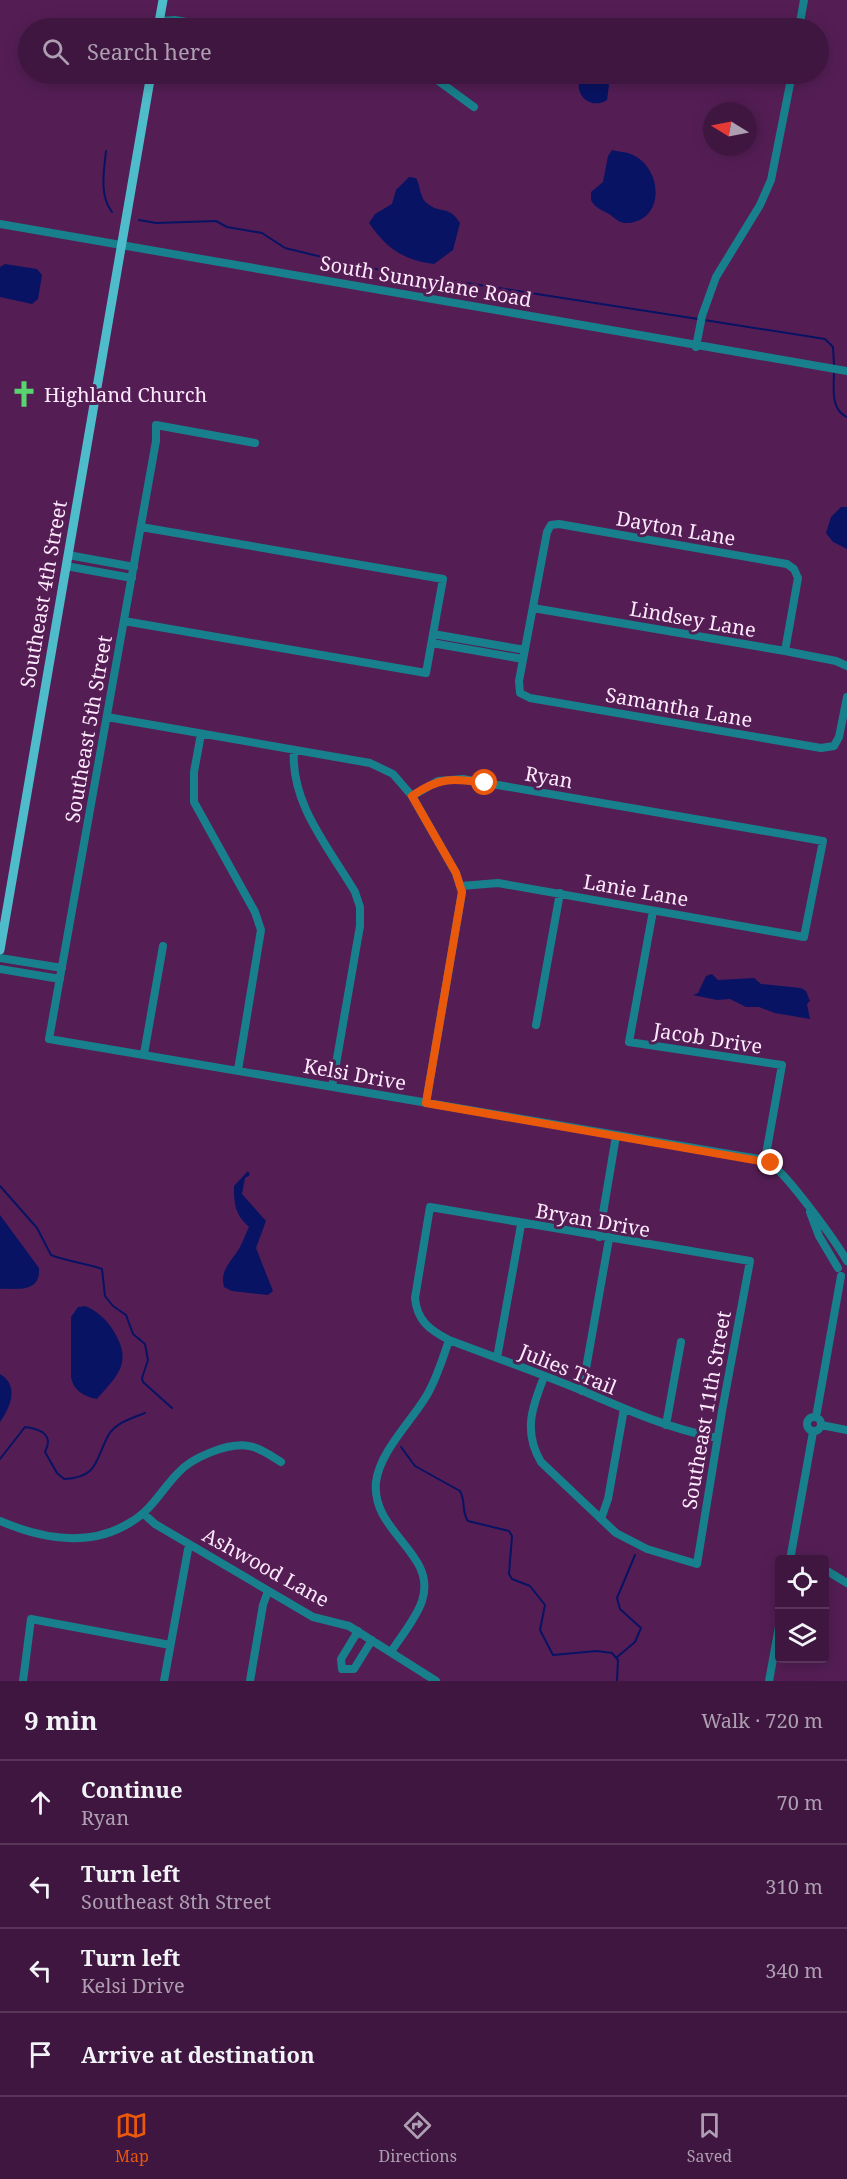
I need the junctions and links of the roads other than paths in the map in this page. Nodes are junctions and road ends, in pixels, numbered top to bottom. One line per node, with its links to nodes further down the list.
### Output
1 (163, 0): 3 (main road)
2 (804, 0): 4 (street)
3 (160, 18)
4 (801, 18)
5 (149, 84): 10 (main road, Southeast 4th Street)
6 (443, 84): 8 (street)
7 (790, 84): 11 (street)
8 (474, 107)
9 (0, 224): 10 (street, South Sunnylane Road)
10 (122, 246): 11 (street, South Sunnylane Road); 15 (main road, Southeast 4th Street)
11 (696, 347): 12 (street, South Sunnylane Road)
12 (847, 371)
13 (255, 443): 14 (street, Southeast 5th Street)
14 (141, 527): 17 (street, Southeast 5th Street); 21 (street)
15 (68, 555): 16 (main road, Southeast 4th Street); 17 (street)
16 (66, 566): 18 (street); 36 (main road, Southeast 4th Street)
17 (134, 567): 18 (street, Southeast 5th Street)
18 (132, 578): 20 (street, Southeast 5th Street)
19 (533, 608): 22 (street); 23 (street, Lindsey Lane); 23 (street, Dayton Lane)
20 (124, 621): 21 (street); 27 (street, Southeast 5th Street)
21 (432, 638): 22 (street); 24 (street)
22 (525, 650): 24 (street)
23 (785, 651): 25 (street, Lindsey Lane)
24 (524, 659): 26 (street, Samantha Lane)
25 (847, 666)
26 (847, 701)
27 (107, 717): 28 (street); 38 (street, Southeast 5th Street)
28 (201, 734): 29 (street); 44 (street)
29 (294, 750): 30 (street); 45 (street)
30 (412, 796): 31 (street); 34 (street, Ryan)
31 (461, 886): 32 (street, Lanie Lane); 46 (street)
32 (560, 893): 33 (street, Lanie Lane); 41 (street)
33 (653, 910): 34 (street, Lanie Lane); 48 (street, Jacob Drive)
34 (804, 937)
35 (162, 946): 43 (street)
36 (0, 950)
37 (0, 958): 38 (street)
38 (62, 968): 40 (street, Southeast 5th Street)
39 (0, 969): 40 (street)
40 (60, 979): 42 (street, Southeast 5th Street)
41 (536, 1025)
42 (49, 1038): 43 (street, Kelsi Drive)
43 (144, 1054): 44 (street, Kelsi Drive)
44 (238, 1070): 45 (street, Kelsi Drive)
45 (332, 1086): 46 (street, Kelsi Drive)
46 (426, 1103): 47 (street, Kelsi Drive)
47 (616, 1136): 48 (street, Kelsi Drive); 51 (street)
48 (765, 1160): 49 (street)
49 (810, 1211): 54 (street); 55 (street)
50 (521, 1225): 51 (street, Bryan Drive); 57 (street, Bryan Drive); 60 (street)
51 (599, 1237): 52 (street, Bryan Drive)
52 (609, 1239): 53 (street, Bryan Drive); 62 (street)
53 (750, 1262): 69 (street, Southeast 11th Street)
54 (847, 1262): 55 (street)
55 (838, 1268): 56 (street)
56 (844, 1277): 64 (street)
57 (418, 1312): 58 (street, Julies Trail)
58 (449, 1340): 60 (street, Julies Trail); 83 (street)
59 (681, 1342): 65 (street)
60 (497, 1358): 61 (street, Julies Trail)
61 (544, 1377): 62 (street, Julies Trail); 72 (street)
62 (582, 1391): 63 (street, Julies Trail)
63 (624, 1409): 65 (street, Julies Trail); 72 (street)
64 (816, 1417): 66 (street); 68 (street)
65 (666, 1425): 69 (street, Julies Trail)
66 (821, 1425): 67 (street); 68 (street)
67 (847, 1430)
68 (813, 1432): 75 (street)
69 (717, 1438): 72 (street, Southeast 11th Street)
70 (281, 1462): 71 (street)
71 (144, 1514): 73 (street); 74 (street, Ashwood Lane)
72 (601, 1520)
73 (0, 1521)
74 (189, 1544): 78 (street, Ashwood Lane); 81 (street)
75 (791, 1555)
76 (829, 1572): 77 (street)
77 (847, 1583)
78 (268, 1590): 79 (street, Ashwood Lane); 86 (street)
79 (358, 1631): 80 (street, Ashwood Lane); 80 (street)
80 (372, 1640): 83 (street, Ashwood Lane)
81 (170, 1644): 84 (street); 85 (street)
82 (775, 1648): 88 (street)
83 (391, 1652): 87 (street, Ashwood Lane)
84 (23, 1681)
85 (164, 1681)
86 (250, 1681)
87 (436, 1681)
88 (769, 1681)

